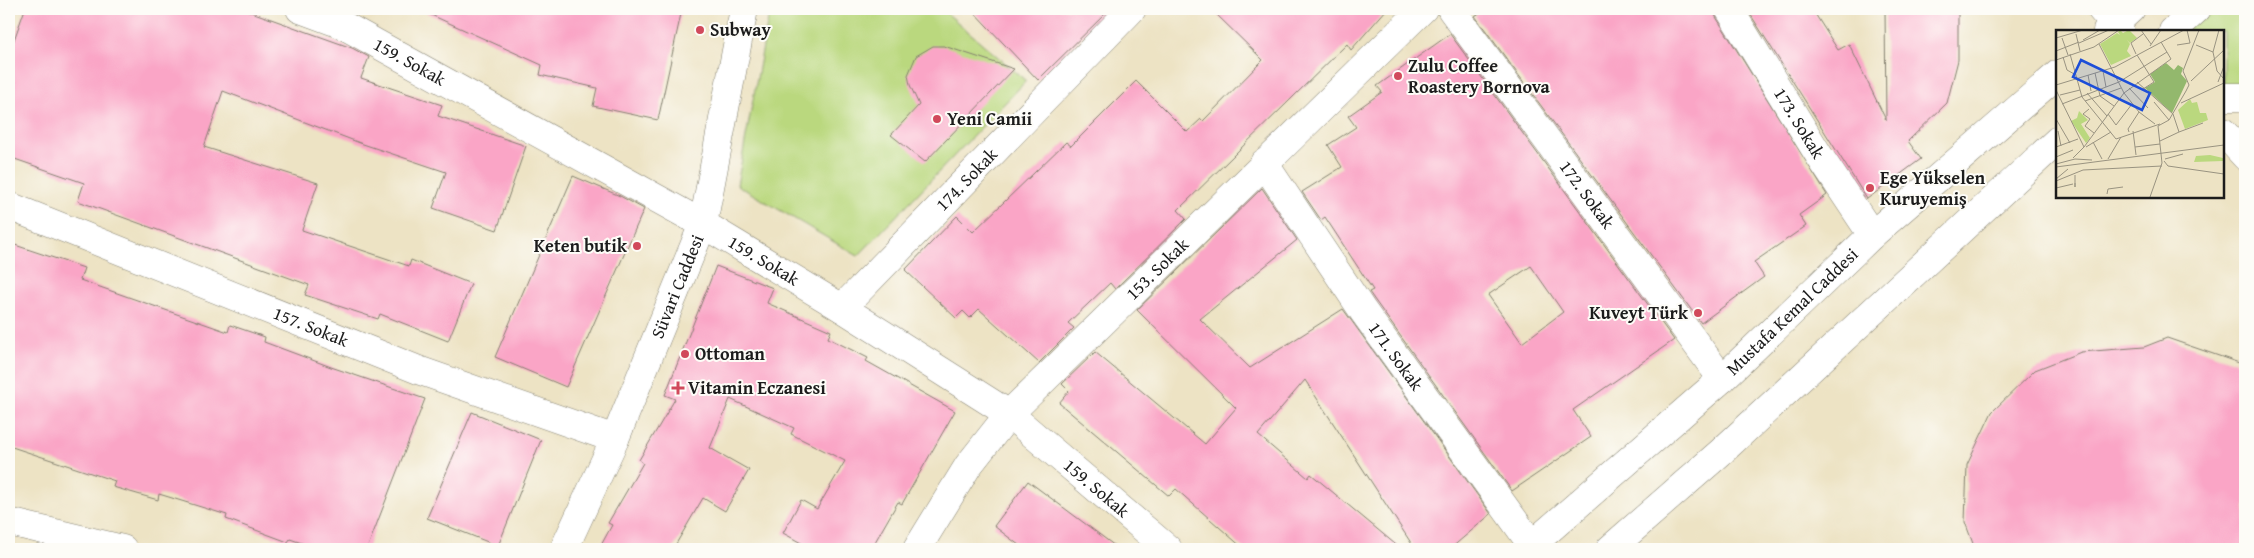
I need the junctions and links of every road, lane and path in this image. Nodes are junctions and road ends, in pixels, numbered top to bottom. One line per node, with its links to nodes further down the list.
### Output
1 (300, 9): 8 (street, 159. Sokak)
2 (744, 9): 18 (street, Süvari Caddesi)
3 (1132, 9): 20 (street, 174. Sokak)
4 (1423, 9): 16 (street, 153. Sokak)
5 (1451, 9): 21 (street, 172. Sokak)
6 (1729, 9): 19 (street, 173. Sokak)
7 (2197, 9): 9 (street)
8 (345, 17): 18 (street, 159. Sokak)
9 (2175, 30)
10 (2056, 76): 19 (street, Mustafa Kemal Caddesi)
11 (2245, 97): 12 (street)
12 (2224, 98)
13 (2224, 133): 15 (street)
14 (2056, 142): 30 (street)
15 (2245, 156)
16 (1264, 163): 22 (street, 153. Sokak); 25 (street, 171. Sokak)
17 (9, 206): 23 (street, 157. Sokak)
18 (704, 224): 20 (street, 159. Sokak); 23 (street, Süvari Caddesi)
19 (1872, 235): 21 (street, Mustafa Kemal Caddesi)
20 (842, 308): 22 (street, 159. Sokak)
21 (1722, 379): 25 (street, Mustafa Kemal Caddesi)
22 (1010, 414): 28 (street, 153. Sokak); 29 (street, 159. Sokak)
23 (615, 439): 27 (street, Süvari Caddesi)
24 (9, 522): 26 (street)
25 (1530, 547)
26 (123, 549)
27 (564, 549)
28 (917, 549)
29 (1168, 549)
30 (1610, 549)

